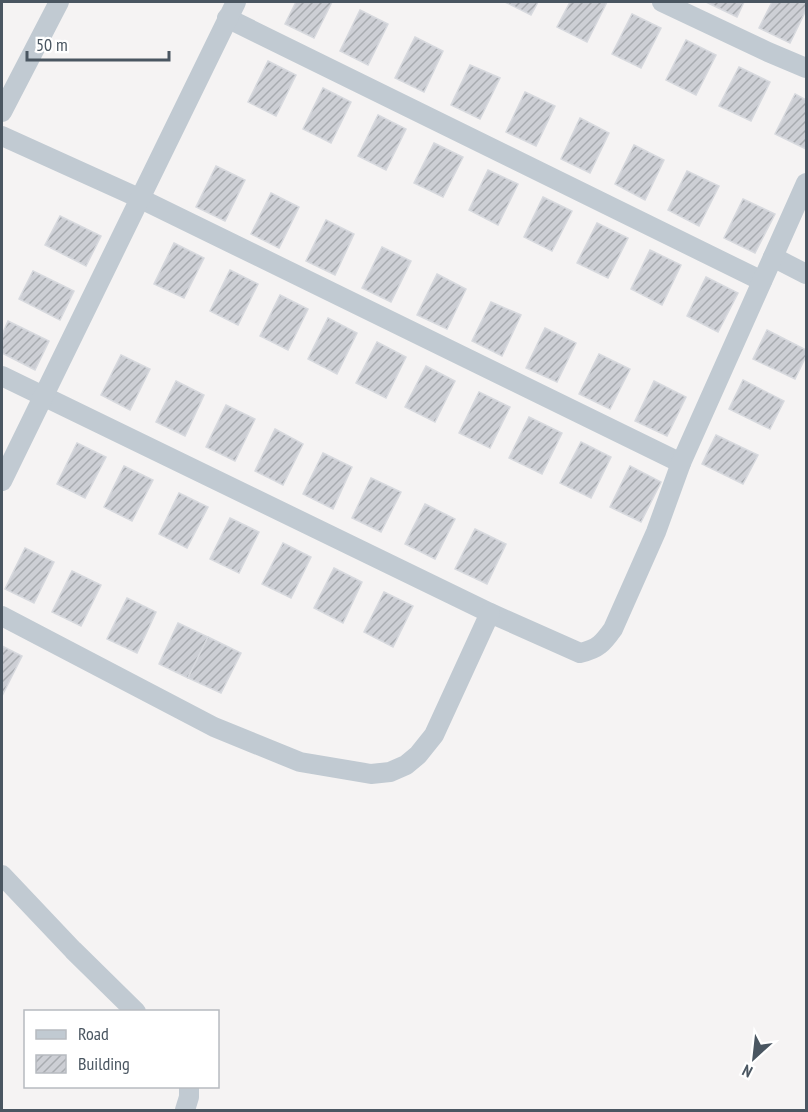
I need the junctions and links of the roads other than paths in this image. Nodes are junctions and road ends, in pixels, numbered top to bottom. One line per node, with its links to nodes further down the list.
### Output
1 (59, 2): 5 (street)
2 (662, 2): 4 (street)
3 (231, 10): 8 (street); 11 (street)
4 (807, 68)
5 (2, 112)
6 (2, 136): 8 (street)
7 (807, 183): 9 (street)
8 (139, 198): 13 (street); 14 (street)
9 (773, 257): 10 (street); 11 (street)
10 (807, 273)
11 (762, 281): 14 (street)
12 (2, 376): 13 (street)
13 (43, 396): 15 (street); 16 (street)
14 (681, 463): 16 (street)
15 (2, 481)
16 (490, 613): 17 (street)
17 (2, 616)
18 (2, 875): 19 (street)
19 (135, 1010)
20 (189, 1088): 21 (street)
21 (184, 1110)

